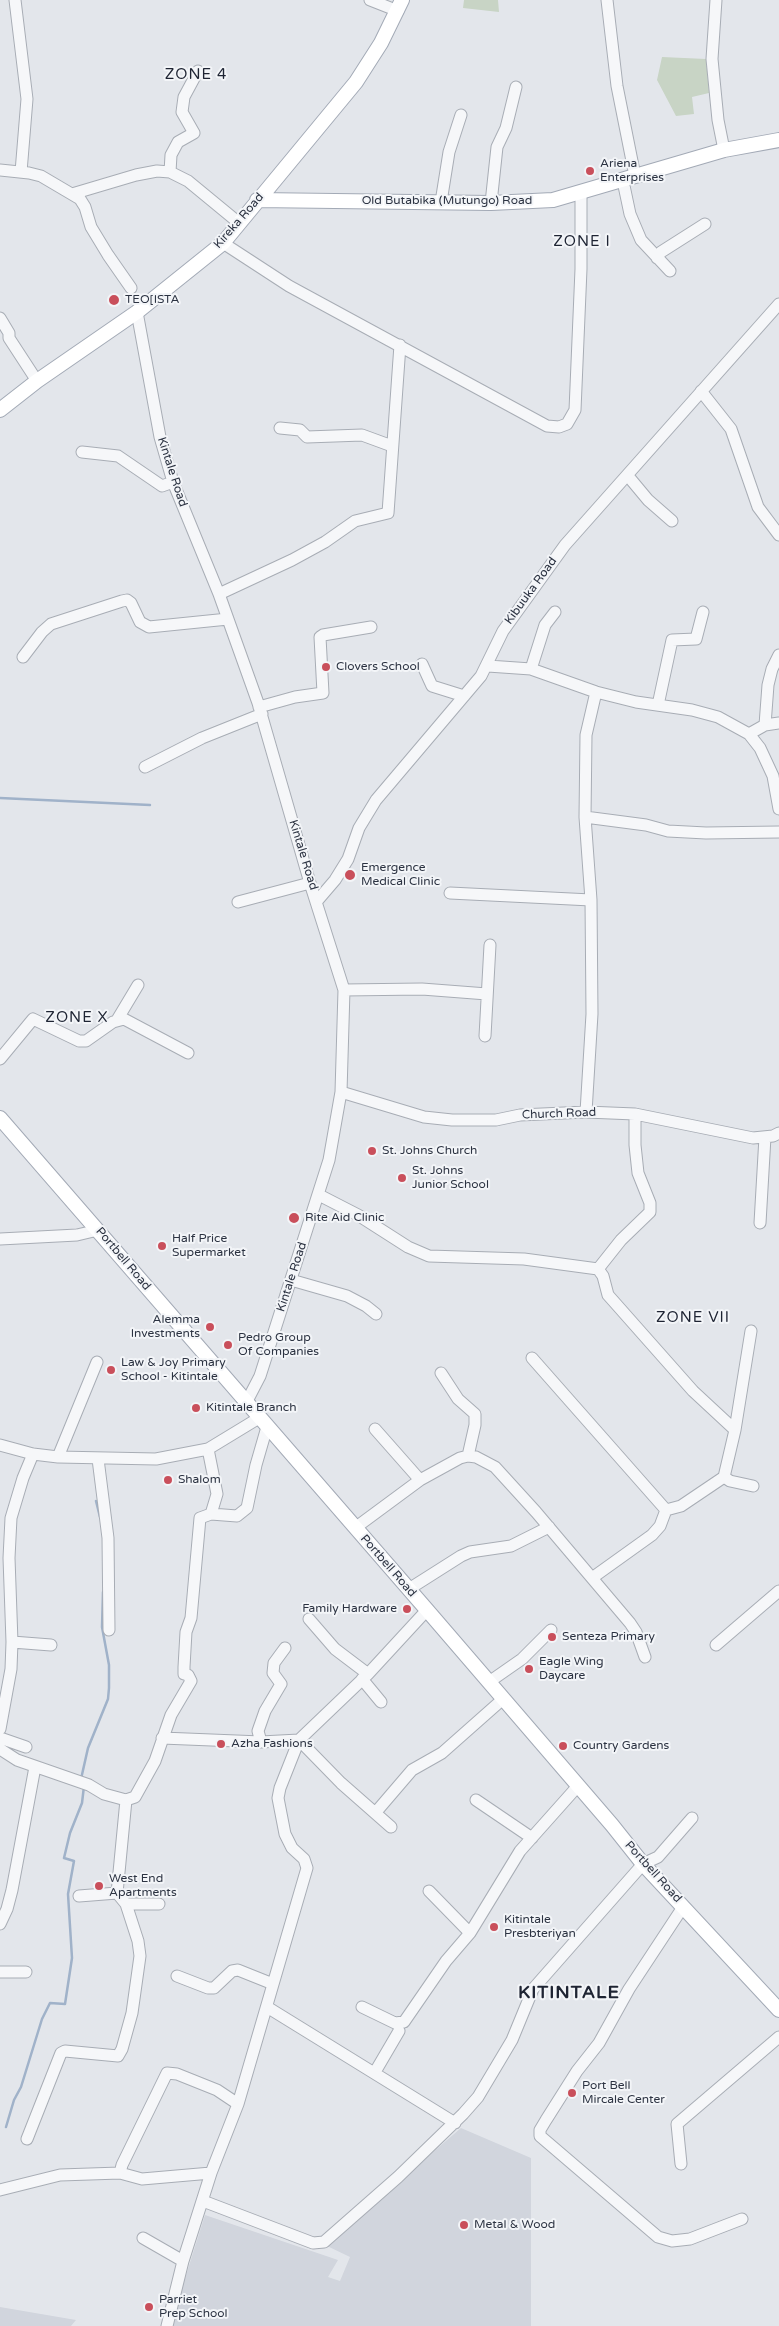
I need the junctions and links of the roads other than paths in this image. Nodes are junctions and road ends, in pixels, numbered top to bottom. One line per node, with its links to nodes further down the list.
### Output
1 (15, 0): 12 (street)
2 (370, 0): 5 (street)
3 (608, 0): 14 (street)
4 (716, 0): 10 (street)
5 (400, 6): 17 (main road, Kireka Road)
6 (198, 72): 13 (street)
7 (516, 87): 19 (street)
8 (461, 115): 18 (street)
9 (779, 140): 10 (main road, Old Butabika (Mutungo) Road)
10 (724, 150): 14 (main road, Old Butabika (Mutungo) Road)
11 (0, 170): 12 (street)
12 (22, 172): 16 (street)
13 (170, 172): 16 (street); 20 (street)
14 (629, 178): 15 (main road, Old Butabika (Mutungo) Road); 23 (street)
15 (581, 193): 19 (main road, Old Butabika (Mutungo) Road); 29 (street)
16 (72, 194): 25 (street)
17 (257, 200): 18 (main road, Old Butabika (Mutungo) Road); 20 (main road, Kireka Road)
18 (441, 202): 19 (main road, Old Butabika (Mutungo) Road)
19 (491, 203)
20 (239, 223): 22 (main road, Kireka Road)
21 (705, 224): 23 (street)
22 (223, 243): 27 (main road, Kireka Road); 29 (street)
23 (657, 258): 24 (street)
24 (670, 271)
25 (131, 288)
26 (779, 304): 31 (street, Kibuuka Road)
27 (137, 312): 30 (main road, Kireka Road); 37 (street, Kintale Road)
28 (0, 318): 30 (street)
29 (400, 345): 34 (street)
30 (37, 381): 32 (main road, Kireka Road)
31 (701, 391): 36 (street, Kibuuka Road); 39 (street)
32 (0, 410)
33 (280, 428): 34 (street)
34 (392, 446): 40 (street)
35 (82, 452): 37 (street)
36 (628, 476): 38 (street); 48 (street, Kibuuka Road)
37 (173, 482): 40 (street, Kintale Road)
38 (672, 521)
39 (779, 536)
40 (219, 594): 43 (street, Kintale Road)
41 (556, 612): 49 (street)
42 (703, 612): 52 (street)
43 (228, 619): 46 (street); 53 (street, Kintale Road)
44 (371, 627): 53 (street)
45 (779, 655): 55 (street)
46 (23, 657)
47 (422, 664): 51 (street)
48 (488, 666): 49 (street); 51 (street, Kibuuka Road)
49 (531, 669): 50 (street)
50 (596, 692): 52 (street); 59 (street)
51 (464, 696): 64 (street, Kibuuka Road)
52 (658, 705): 56 (street)
53 (261, 710): 57 (street); 61 (street, Kintale Road)
54 (779, 723): 55 (street)
55 (765, 725): 56 (street)
56 (749, 734): 58 (street)
57 (145, 767)
58 (779, 809)
59 (586, 817): 60 (street); 63 (street)
60 (779, 832)
61 (310, 883): 64 (street, Kintale Road); 65 (street)
62 (450, 893): 63 (street)
63 (591, 900): 75 (street)
64 (317, 901): 68 (street, Kintale Road)
65 (238, 902)
66 (490, 945): 69 (street)
67 (138, 985): 70 (street)
68 (344, 990): 69 (street); 74 (street, Kintale Road)
69 (487, 994): 71 (street)
70 (116, 1020): 72 (street); 73 (street)
71 (485, 1036)
72 (188, 1053)
73 (0, 1059)
74 (341, 1092): 75 (street, Church Road); 80 (street, Kintale Road)
75 (586, 1112): 76 (street, Church Road)
76 (635, 1114): 79 (street, Church Road); 84 (street)
77 (0, 1118): 82 (main road, Portbell Road)
78 (779, 1133): 79 (street, Church Road)
79 (765, 1137): 81 (street)
80 (319, 1195): 84 (street); 85 (street, Kintale Road)
81 (760, 1223)
82 (98, 1230): 83 (street); 91 (main road, Portbell Road)
83 (0, 1238)
84 (598, 1269): 94 (street)
85 (291, 1280): 86 (street); 91 (street, Kintale Road)
86 (376, 1314)
87 (751, 1331): 94 (street)
88 (532, 1358): 104 (street)
89 (98, 1362): 99 (street)
90 (441, 1373): 98 (street)
91 (246, 1403): 92 (main road, Portbell Road)
92 (263, 1422): 96 (street); 105 (street); 107 (main road, Portbell Road)
93 (375, 1429): 102 (street)
94 (735, 1430): 101 (street)
95 (0, 1445): 97 (street)
96 (208, 1449): 100 (street); 105 (street)
97 (33, 1454): 99 (street); 115 (street)
98 (468, 1456): 102 (street); 106 (street)
99 (58, 1457): 100 (street)
100 (98, 1459): 113 (street)
101 (724, 1477): 103 (street); 104 (street)
102 (420, 1480): 107 (street)
103 (754, 1486)
104 (666, 1510): 108 (street)
105 (211, 1514): 126 (street)
106 (549, 1527): 108 (street); 109 (street)
107 (355, 1528): 109 (main road, Portbell Road)
108 (592, 1578): 119 (street)
109 (409, 1589): 111 (main road, Portbell Road)
110 (779, 1591): 117 (street)
111 (427, 1610): 120 (street); 121 (main road, Portbell Road)
112 (309, 1619): 120 (street)
113 (109, 1630)
114 (551, 1630): 121 (street)
115 (12, 1642): 116 (street); 124 (street)
116 (51, 1645)
117 (716, 1646)
118 (285, 1648): 128 (street)
119 (645, 1657)
120 (365, 1676): 123 (street); 127 (street)
121 (489, 1682): 122 (main road, Portbell Road)
122 (504, 1699): 132 (main road, Portbell Road); 135 (street)
123 (381, 1702)
124 (0, 1730)
125 (0, 1738): 129 (street)
126 (162, 1738): 128 (street); 133 (street)
127 (299, 1740): 128 (street); 135 (street); 151 (street)
128 (261, 1742)
129 (26, 1747)
130 (0, 1749): 131 (street)
131 (35, 1767): 133 (street); 146 (street)
132 (577, 1787): 138 (street); 139 (main road, Portbell Road)
133 (126, 1800): 141 (street)
134 (476, 1800): 138 (street)
135 (376, 1812): 137 (street)
136 (692, 1818): 139 (street)
137 (391, 1827)
138 (532, 1838): 147 (street)
139 (642, 1864): 145 (main road, Portbell Road); 159 (street)
140 (429, 1891): 147 (street)
141 (117, 1893): 142 (street); 143 (street)
142 (79, 1896)
143 (126, 1904): 144 (street); 160 (street)
144 (159, 1904)
145 (683, 1906): 154 (main road, Portbell Road); 166 (street)
146 (0, 1924)
147 (470, 1933): 153 (street)
148 (0, 1972): 149 (street)
149 (26, 1972)
150 (177, 1976): 151 (street)
151 (273, 1984): 152 (street)
152 (267, 2007): 157 (street); 158 (street)
153 (362, 2007)
154 (779, 2010)
155 (398, 2031): 157 (street)
156 (779, 2037): 161 (street)
157 (375, 2072): 159 (street)
158 (238, 2104): 162 (street); 163 (street)
159 (455, 2123): 165 (street)
160 (27, 2139)
161 (680, 2164)
162 (120, 2173): 163 (street); 164 (street)
163 (211, 2173): 165 (street)
164 (0, 2190)
165 (203, 2201): 168 (street)
166 (742, 2219)
167 (143, 2238): 168 (street)
168 (183, 2261): 169 (street)
169 (168, 2326)

